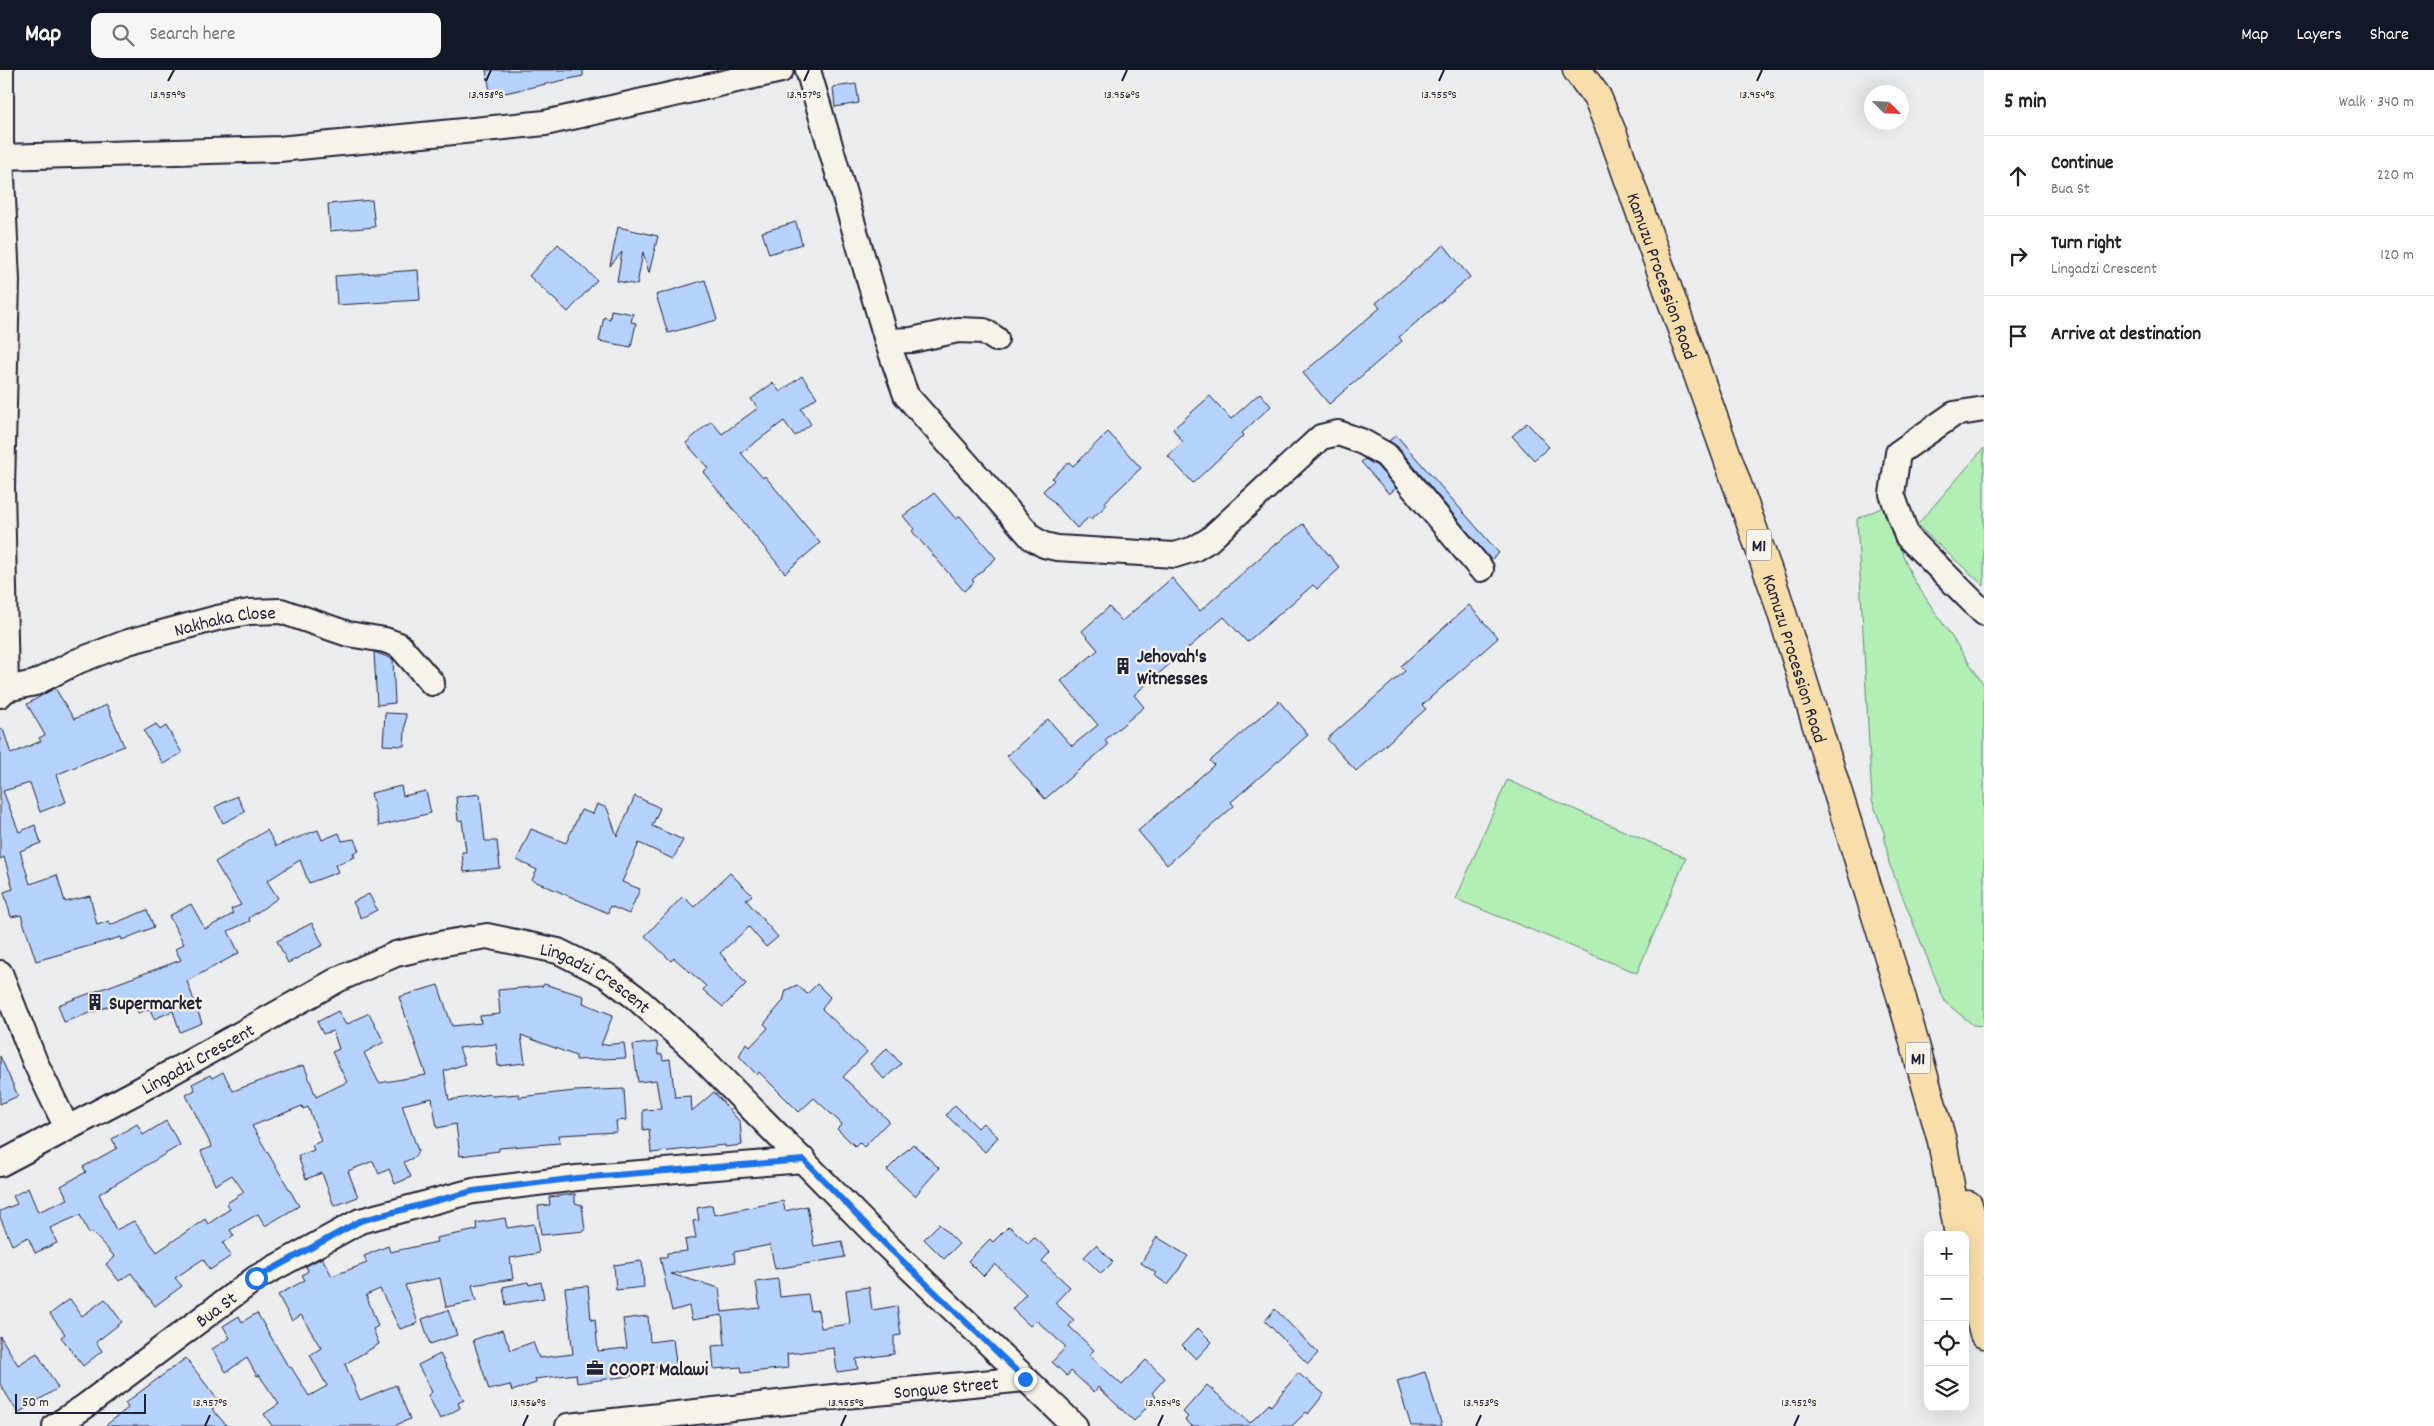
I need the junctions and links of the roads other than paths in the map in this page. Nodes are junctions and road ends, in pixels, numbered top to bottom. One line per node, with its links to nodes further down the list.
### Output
1 (1, 70): 7 (street)
2 (781, 70): 7 (street)
3 (808, 70): 9 (street)
4 (1576, 70): 6 (highway, Kamuzu Procession Road / M1)
5 (1596, 70): 6 (highway, Kamuzu Procession Road / M1)
6 (1597, 97): 17 (highway, Kamuzu Procession Road / M1)
7 (1, 157): 14 (street)
8 (996, 339): 9 (street)
9 (887, 341): 11 (street)
10 (1984, 409): 12 (street)
11 (1482, 569)
12 (1984, 613)
13 (432, 683): 14 (street, Nakhaka Close)
14 (3, 692)
15 (0, 973): 16 (street)
16 (67, 1128): 18 (street, Lingadzi Crescent); 19 (street, Lingadzi Crescent)
17 (1938, 1130): 20 (highway, Kamuzu Procession Road / M1); 21 (highway, Kamuzu Procession Road / M1)
18 (804, 1160): 24 (street, Lingadzi Crescent); 25 (street, Bua St)
19 (0, 1164)
20 (1958, 1231)
21 (1984, 1263)
22 (1968, 1276): 23 (highway)
23 (1984, 1334)
24 (1025, 1379): 26 (street, Songwe Street); 27 (street, Lingadzi Crescent)
25 (55, 1426)
26 (568, 1426)
27 (1075, 1426)

